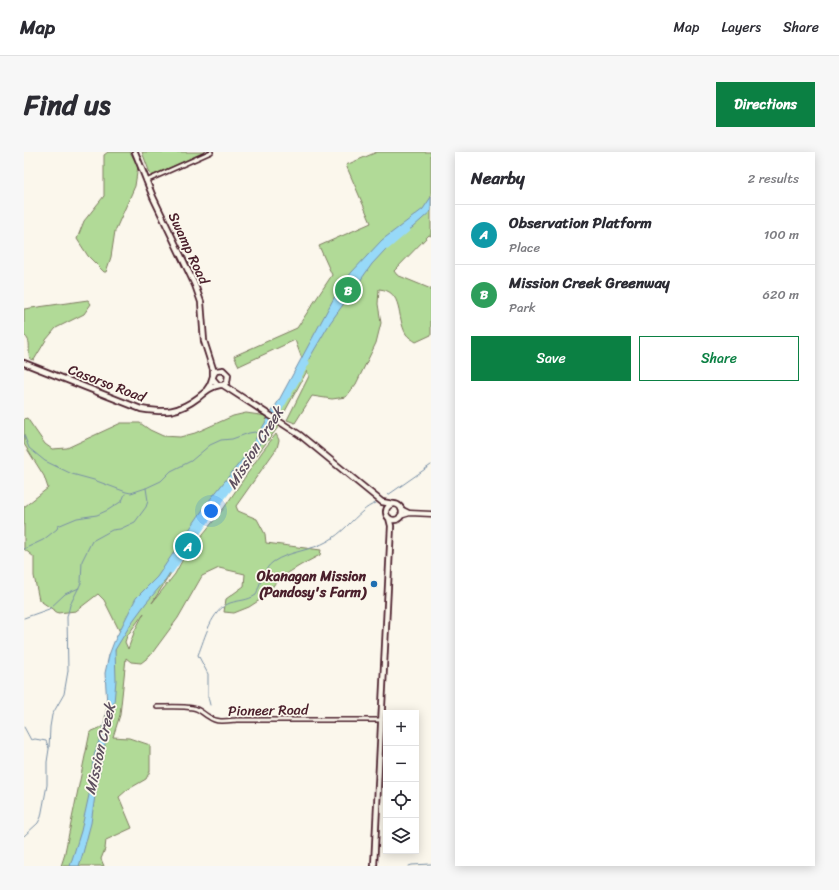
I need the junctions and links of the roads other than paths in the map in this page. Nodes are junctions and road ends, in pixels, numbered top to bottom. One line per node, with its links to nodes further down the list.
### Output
1 (135, 152): 3 (main road, Swamp Road)
2 (211, 152): 3 (street)
3 (146, 181): 4 (main road, Swamp Road)
4 (210, 357): 6 (main road, Swamp Road); 7 (main road, Swamp Road)
5 (24, 363): 11 (main road, Casorso Road)
6 (223, 370): 7 (main road); 8 (main road)
7 (213, 377): 9 (main road); 11 (main road, Casorso Road)
8 (228, 380): 9 (main road); 10 (main road)
9 (222, 385): 10 (main road); 11 (main road, Casorso Road)
10 (236, 392): 12 (main road)
11 (203, 393)
12 (382, 502): 13 (main road); 15 (main road)
13 (393, 504): 14 (main road); 15 (main road)
14 (401, 509): 16 (street); 18 (main road)
15 (386, 511): 19 (main road)
16 (410, 513): 17 (street); 18 (street)
17 (431, 514)
18 (398, 517): 19 (main road); 20 (main road)
19 (389, 518): 20 (main road)
20 (391, 526): 22 (main road)
21 (157, 707): 22 (street, Pioneer Road)
22 (382, 720): 23 (main road)
23 (374, 866)

